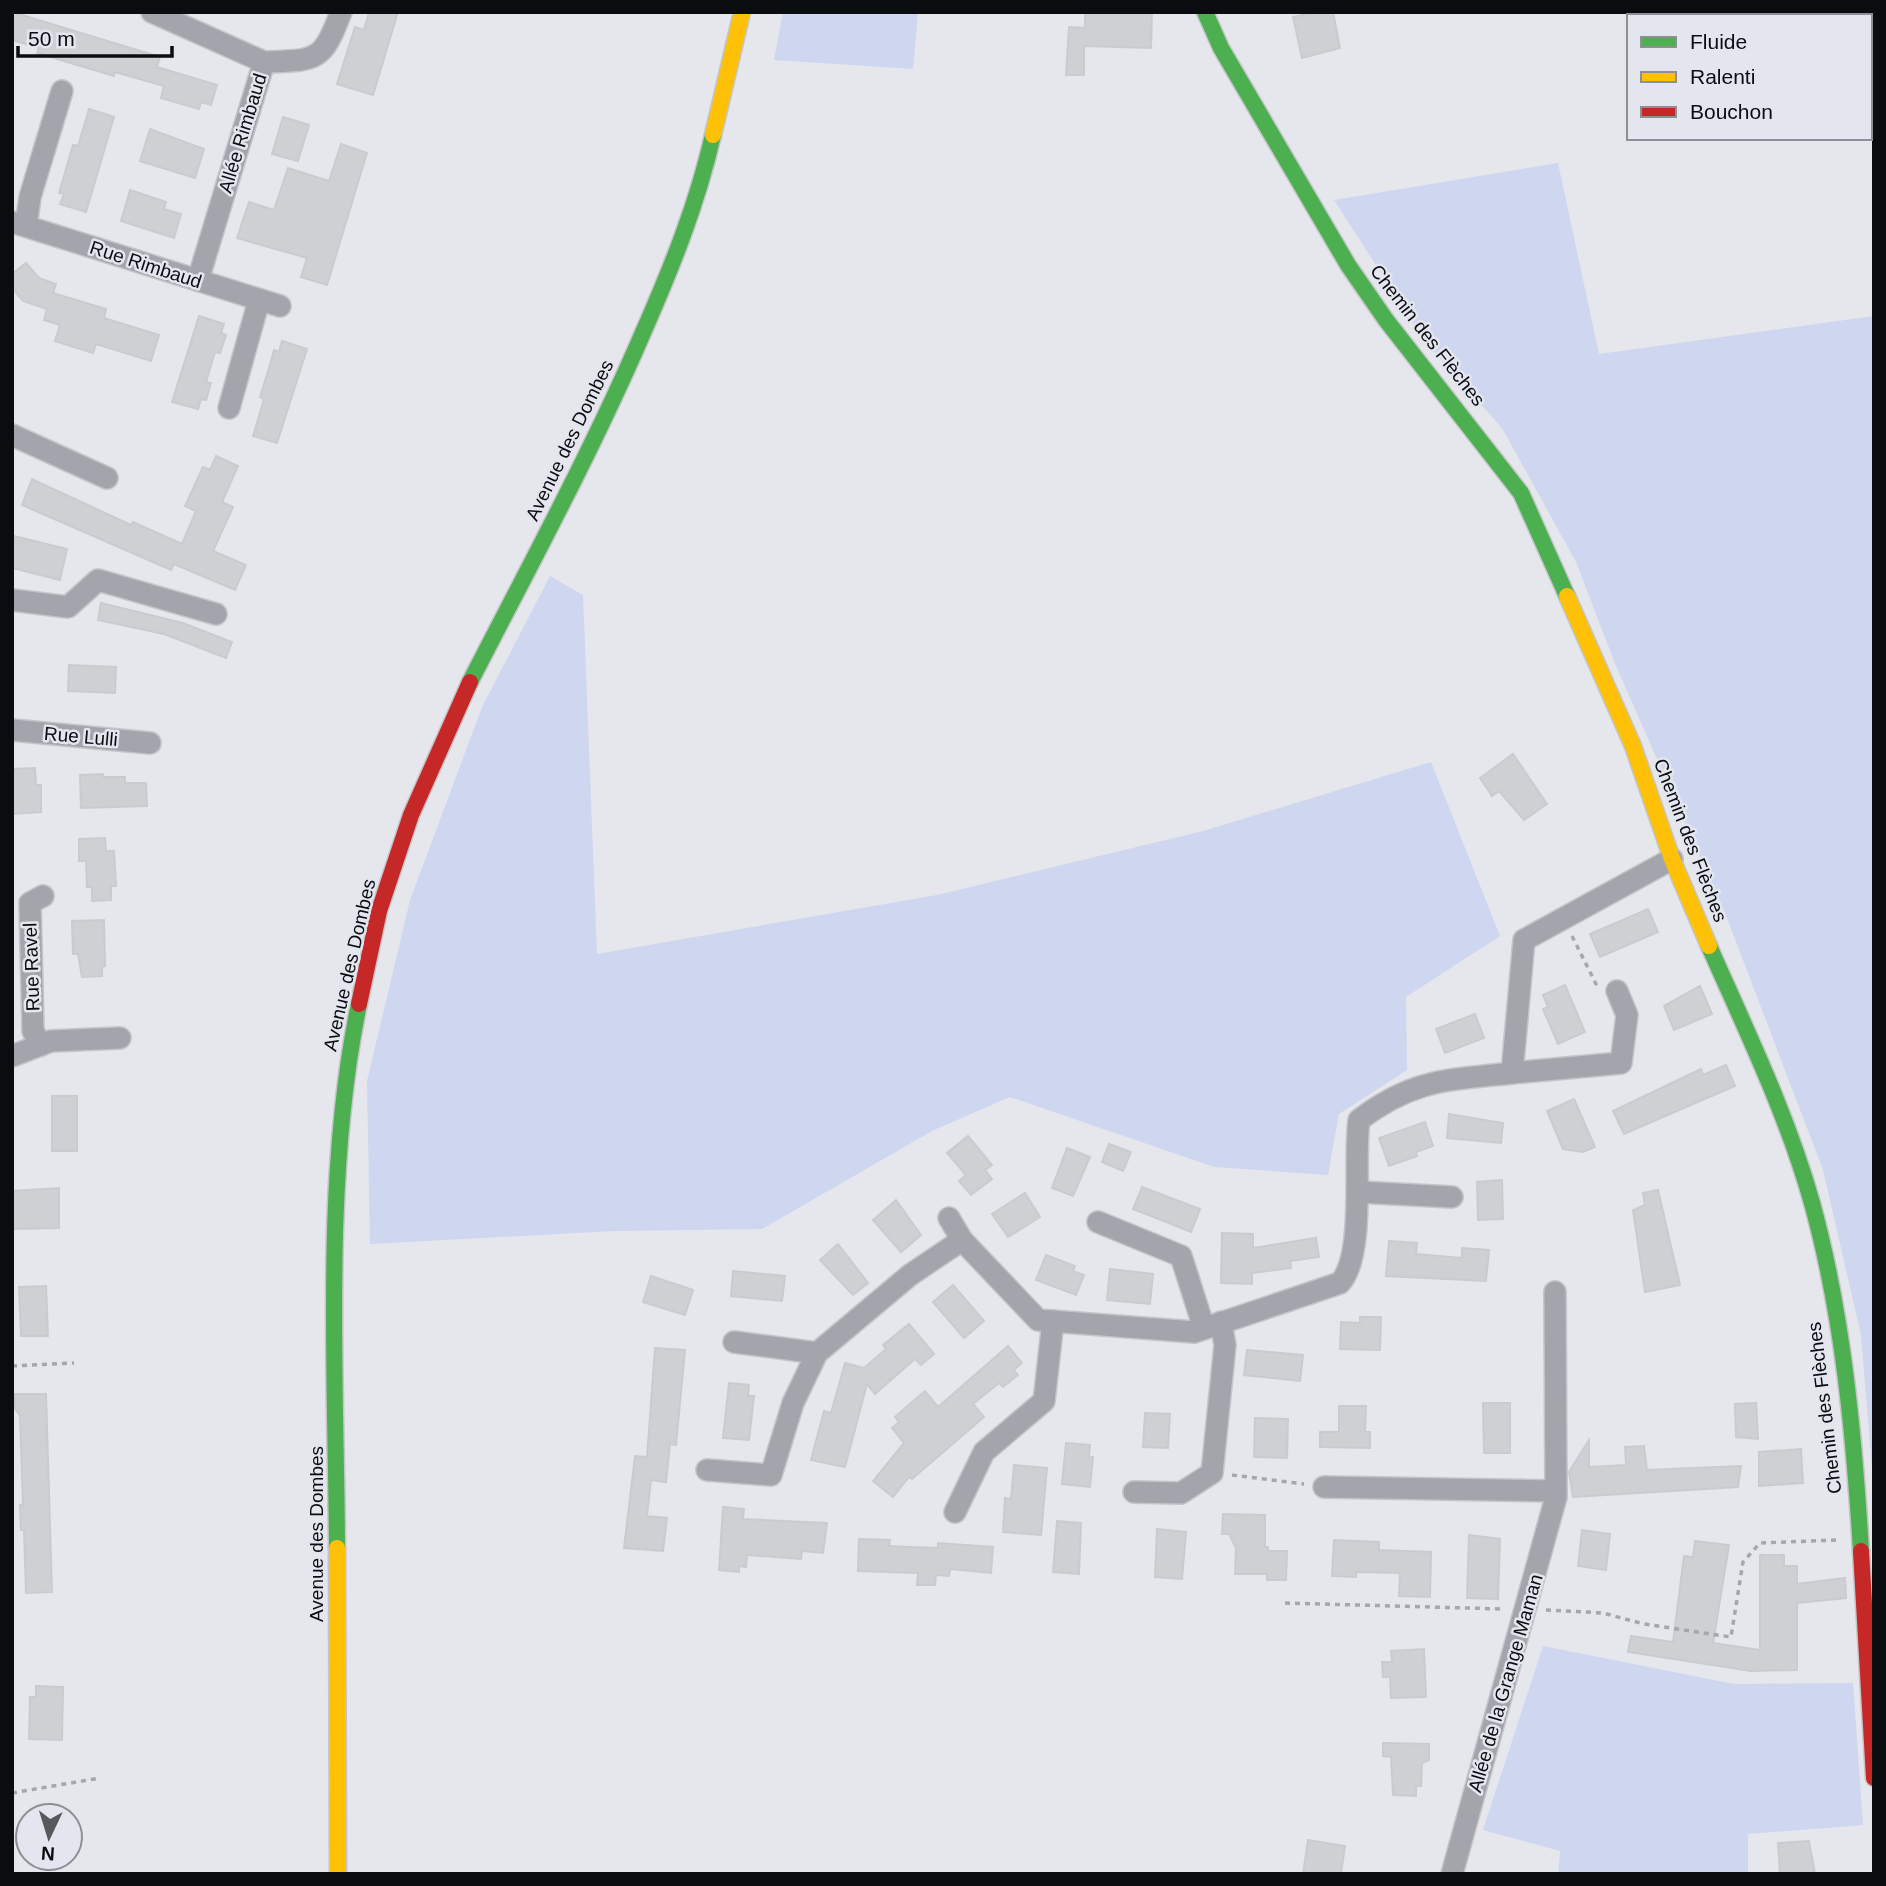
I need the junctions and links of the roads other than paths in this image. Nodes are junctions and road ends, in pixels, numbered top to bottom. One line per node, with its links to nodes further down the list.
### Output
1 (152, 12): 5 (street, Allée Rimbaud)
2 (341, 12): 5 (street)
3 (741, 12): 41 (main road, Avenue des Dombes)
4 (1205, 12): 18 (main road, Chemin des Flèches)
5 (264, 62): 8 (street, Allée Rimbaud)
6 (62, 91): 7 (street)
7 (19, 224): 8 (street, Rue Rimbaud)
8 (198, 281): 9 (street, Rue Rimbaud)
9 (259, 300): 10 (street, Rue Rimbaud); 11 (street)
10 (280, 306)
11 (229, 408)
12 (12, 435): 13 (street)
13 (107, 478)
14 (12, 600): 15 (street)
15 (216, 614)
16 (12, 730): 17 (street, Rue Lulli)
17 (150, 743)
18 (1672, 859): 24 (street); 40 (main road, Chemin des Flèches)
19 (43, 896): 22 (street, Rue Ravel)
20 (1617, 991): 24 (street)
21 (120, 1038): 22 (street)
22 (41, 1045): 23 (street)
23 (12, 1056)
24 (1511, 1073): 25 (street)
25 (1358, 1192): 26 (street); 32 (street)
26 (1452, 1197)
27 (949, 1219): 29 (street)
28 (1098, 1222): 32 (street)
29 (962, 1240): 31 (street); 34 (street)
30 (1555, 1292): 37 (street, Allée de la Grange Maman)
31 (1053, 1321): 32 (street); 39 (street)
32 (1213, 1325): 38 (street)
33 (734, 1342): 34 (street)
34 (817, 1353): 35 (street)
35 (707, 1470)
36 (1324, 1487): 37 (street)
37 (1556, 1491): 42 (street, Allée de la Grange Maman)
38 (1134, 1492)
39 (955, 1512)
40 (1874, 1778)
41 (338, 1874)
42 (1452, 1874)

